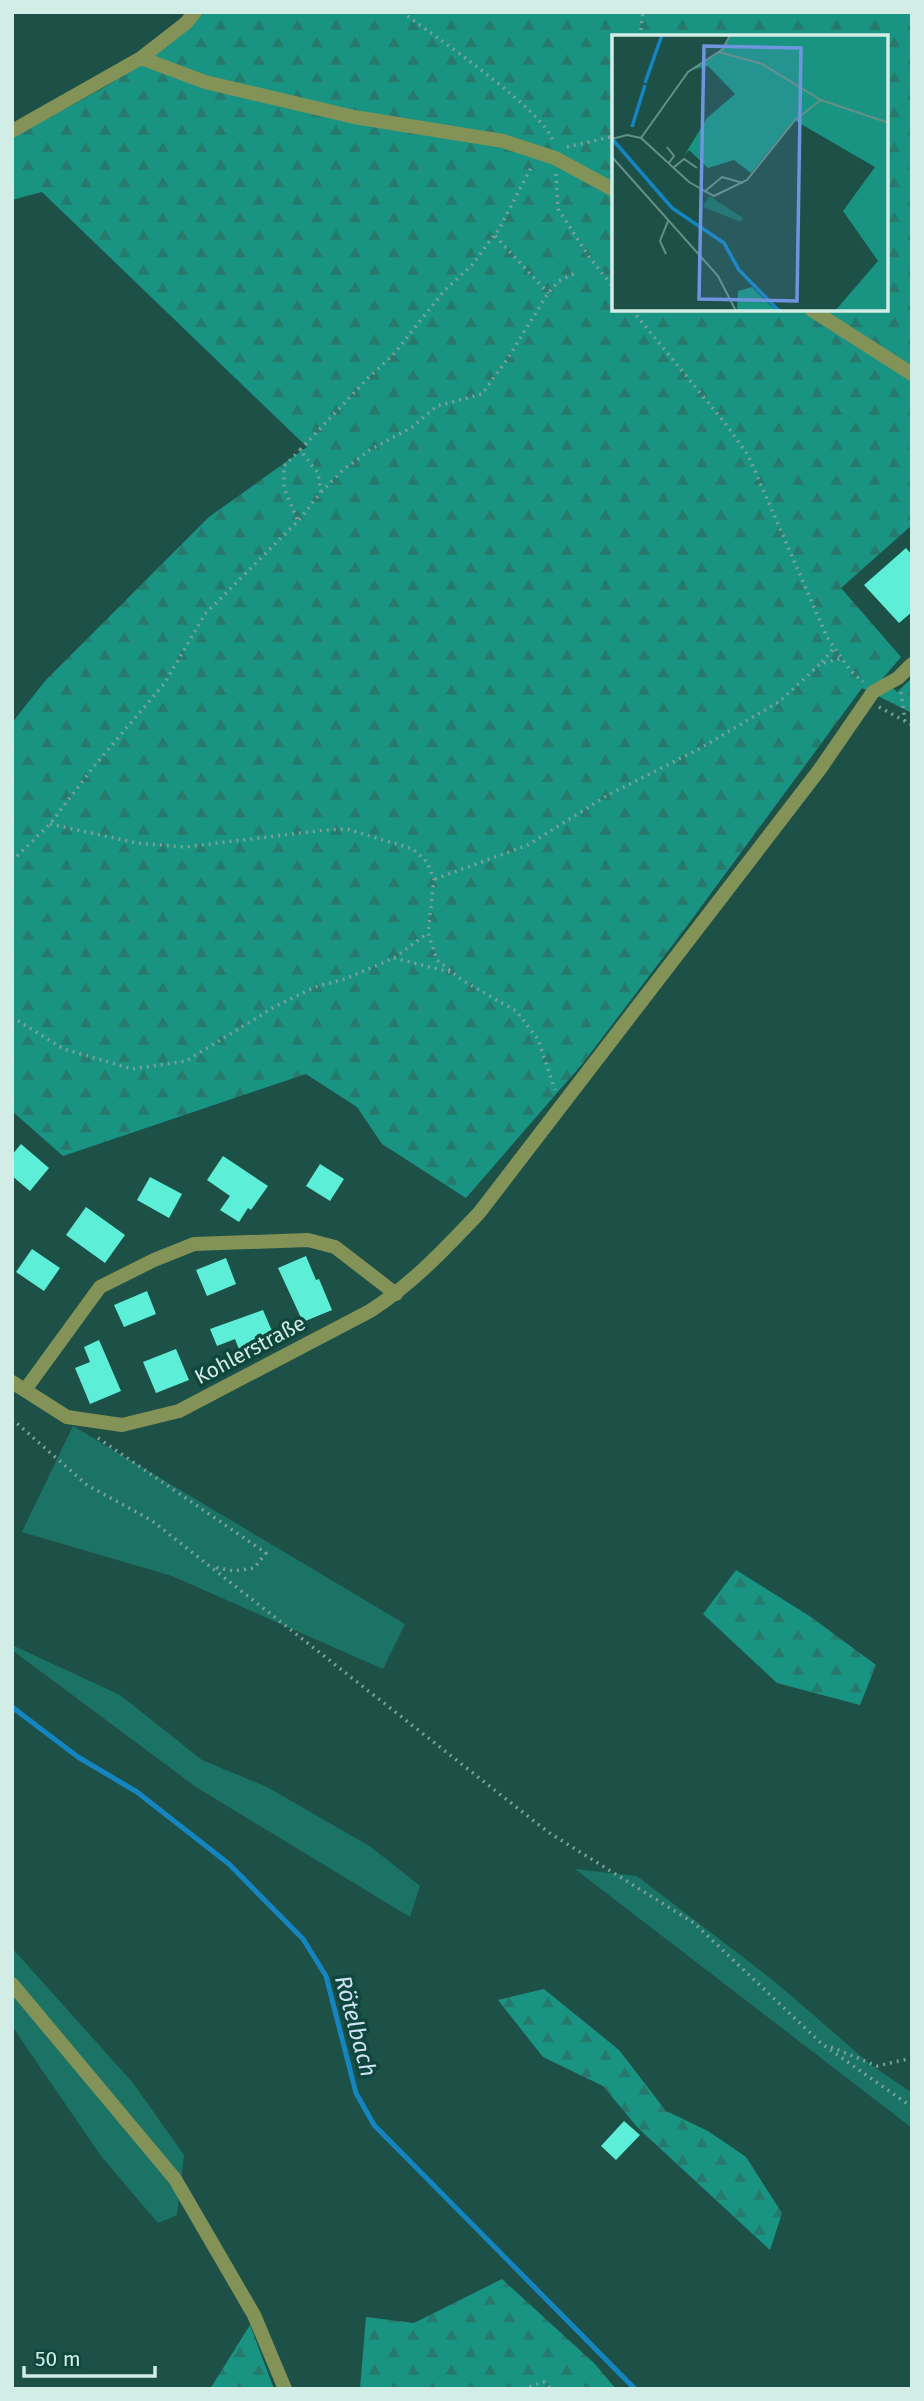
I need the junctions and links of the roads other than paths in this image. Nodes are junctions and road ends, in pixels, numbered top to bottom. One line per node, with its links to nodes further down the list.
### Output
1 (195, 12): 2 (street)
2 (141, 58): 3 (street); 4 (street)
3 (12, 131)
4 (612, 189)
5 (815, 312): 6 (street)
6 (912, 374)
7 (912, 664): 8 (street, Kohlerstraße)
8 (396, 1294): 9 (street, Kohlerstraße); 9 (street)
9 (18, 1386)
10 (12, 1984): 11 (street)
11 (285, 2389)

